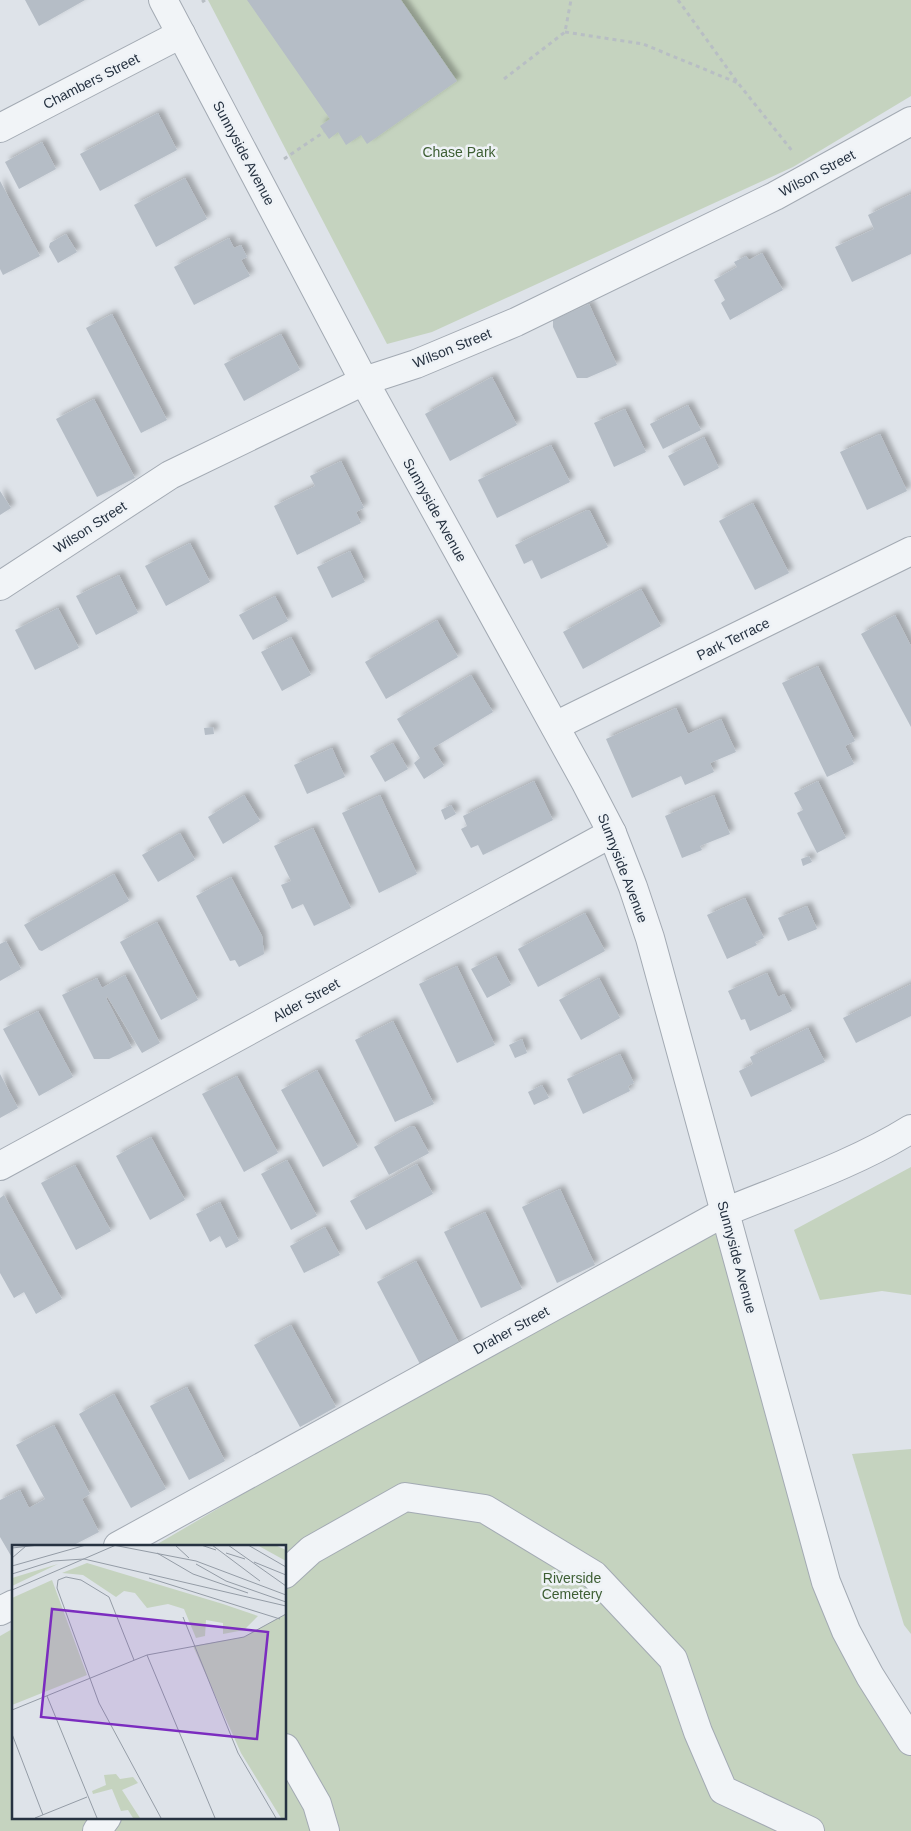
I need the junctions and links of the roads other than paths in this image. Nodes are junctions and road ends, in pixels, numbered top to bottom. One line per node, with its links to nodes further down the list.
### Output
1 (163, 0): 2 (street, Sunnyside Avenue)
2 (181, 34): 4 (street, Chambers Street); 5 (street, Sunnyside Avenue)
3 (911, 121): 5 (street, Wilson Street)
4 (0, 128)
5 (364, 381): 7 (street, Wilson Street); 8 (street, Sunnyside Avenue)
6 (911, 551): 8 (street, Park Terrace)
7 (0, 586)
8 (555, 726): 9 (street, Sunnyside Avenue)
9 (612, 833): 11 (street, Alder Street); 12 (street, Sunnyside Avenue)
10 (911, 1129): 12 (street, Draher Street)
11 (0, 1166)
12 (725, 1212): 13 (street, Draher Street); 17 (street, Sunnyside Avenue)
13 (120, 1545)
14 (286, 1573): 22 (street)
15 (12, 1605): 16 (street)
16 (0, 1611)
17 (911, 1741)
18 (286, 1750): 21 (street)
19 (106, 1818): 20 (street)
20 (97, 1831)
21 (325, 1831)
22 (810, 1831)

